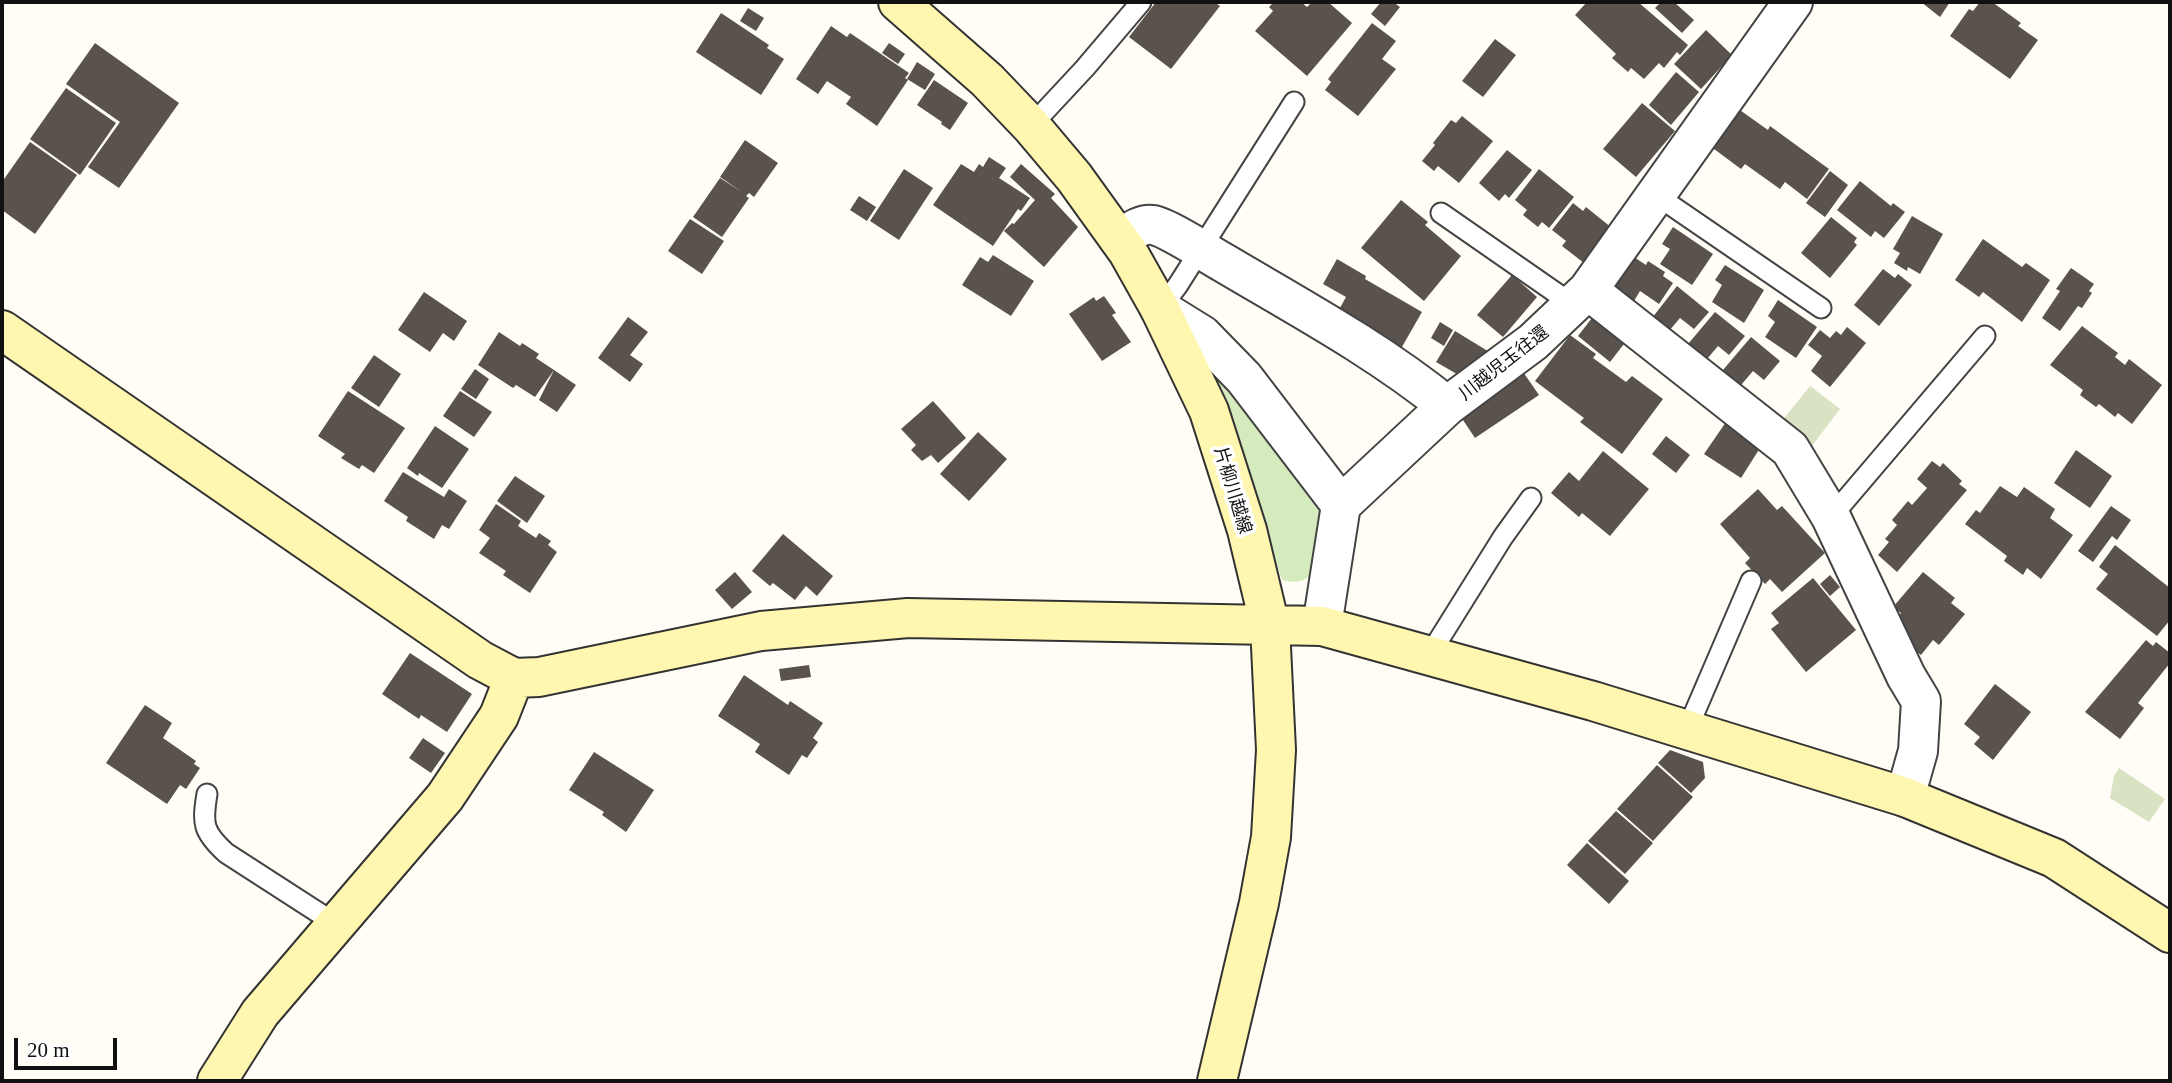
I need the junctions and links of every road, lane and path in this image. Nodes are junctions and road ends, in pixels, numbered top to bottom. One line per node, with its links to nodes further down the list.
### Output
1 (898, 2): 5 (street, 片柳川越線)
2 (1141, 2): 5 (lane)
3 (1793, 2): 6 (street, 川越児玉往還)
4 (1294, 102): 9 (lane)
5 (1031, 126): 8 (street, 片柳川越線)
6 (1656, 195): 10 (street, 川越児玉往還); 11 (lane)
7 (1441, 213): 10 (lane)
8 (1119, 239): 9 (street); 12 (street, 片柳川越線)
9 (1200, 249): 12 (lane); 15 (street)
10 (1580, 297): 15 (street, 川越児玉往還); 18 (street)
11 (1821, 308)
12 (1160, 309): 17 (street); 20 (street, 片柳川越線)
13 (2, 330): 23 (street)
14 (1985, 336): 18 (lane)
15 (1447, 405): 17 (street, 川越児玉往還)
16 (1531, 498): 22 (lane)
17 (1341, 505): 21 (street)
18 (1831, 517): 26 (street)
19 (1751, 581): 24 (lane)
20 (1270, 626): 21 (street); 23 (street); 30 (street, 片柳川越線)
21 (1322, 626): 22 (street)
22 (1430, 654): 24 (street)
23 (513, 678): 27 (street)
24 (1687, 730): 26 (street)
25 (207, 794): 27 (lane)
26 (1905, 797): 28 (street)
27 (336, 924): 29 (street)
28 (2170, 933)
29 (217, 1081)
30 (1217, 1081)

